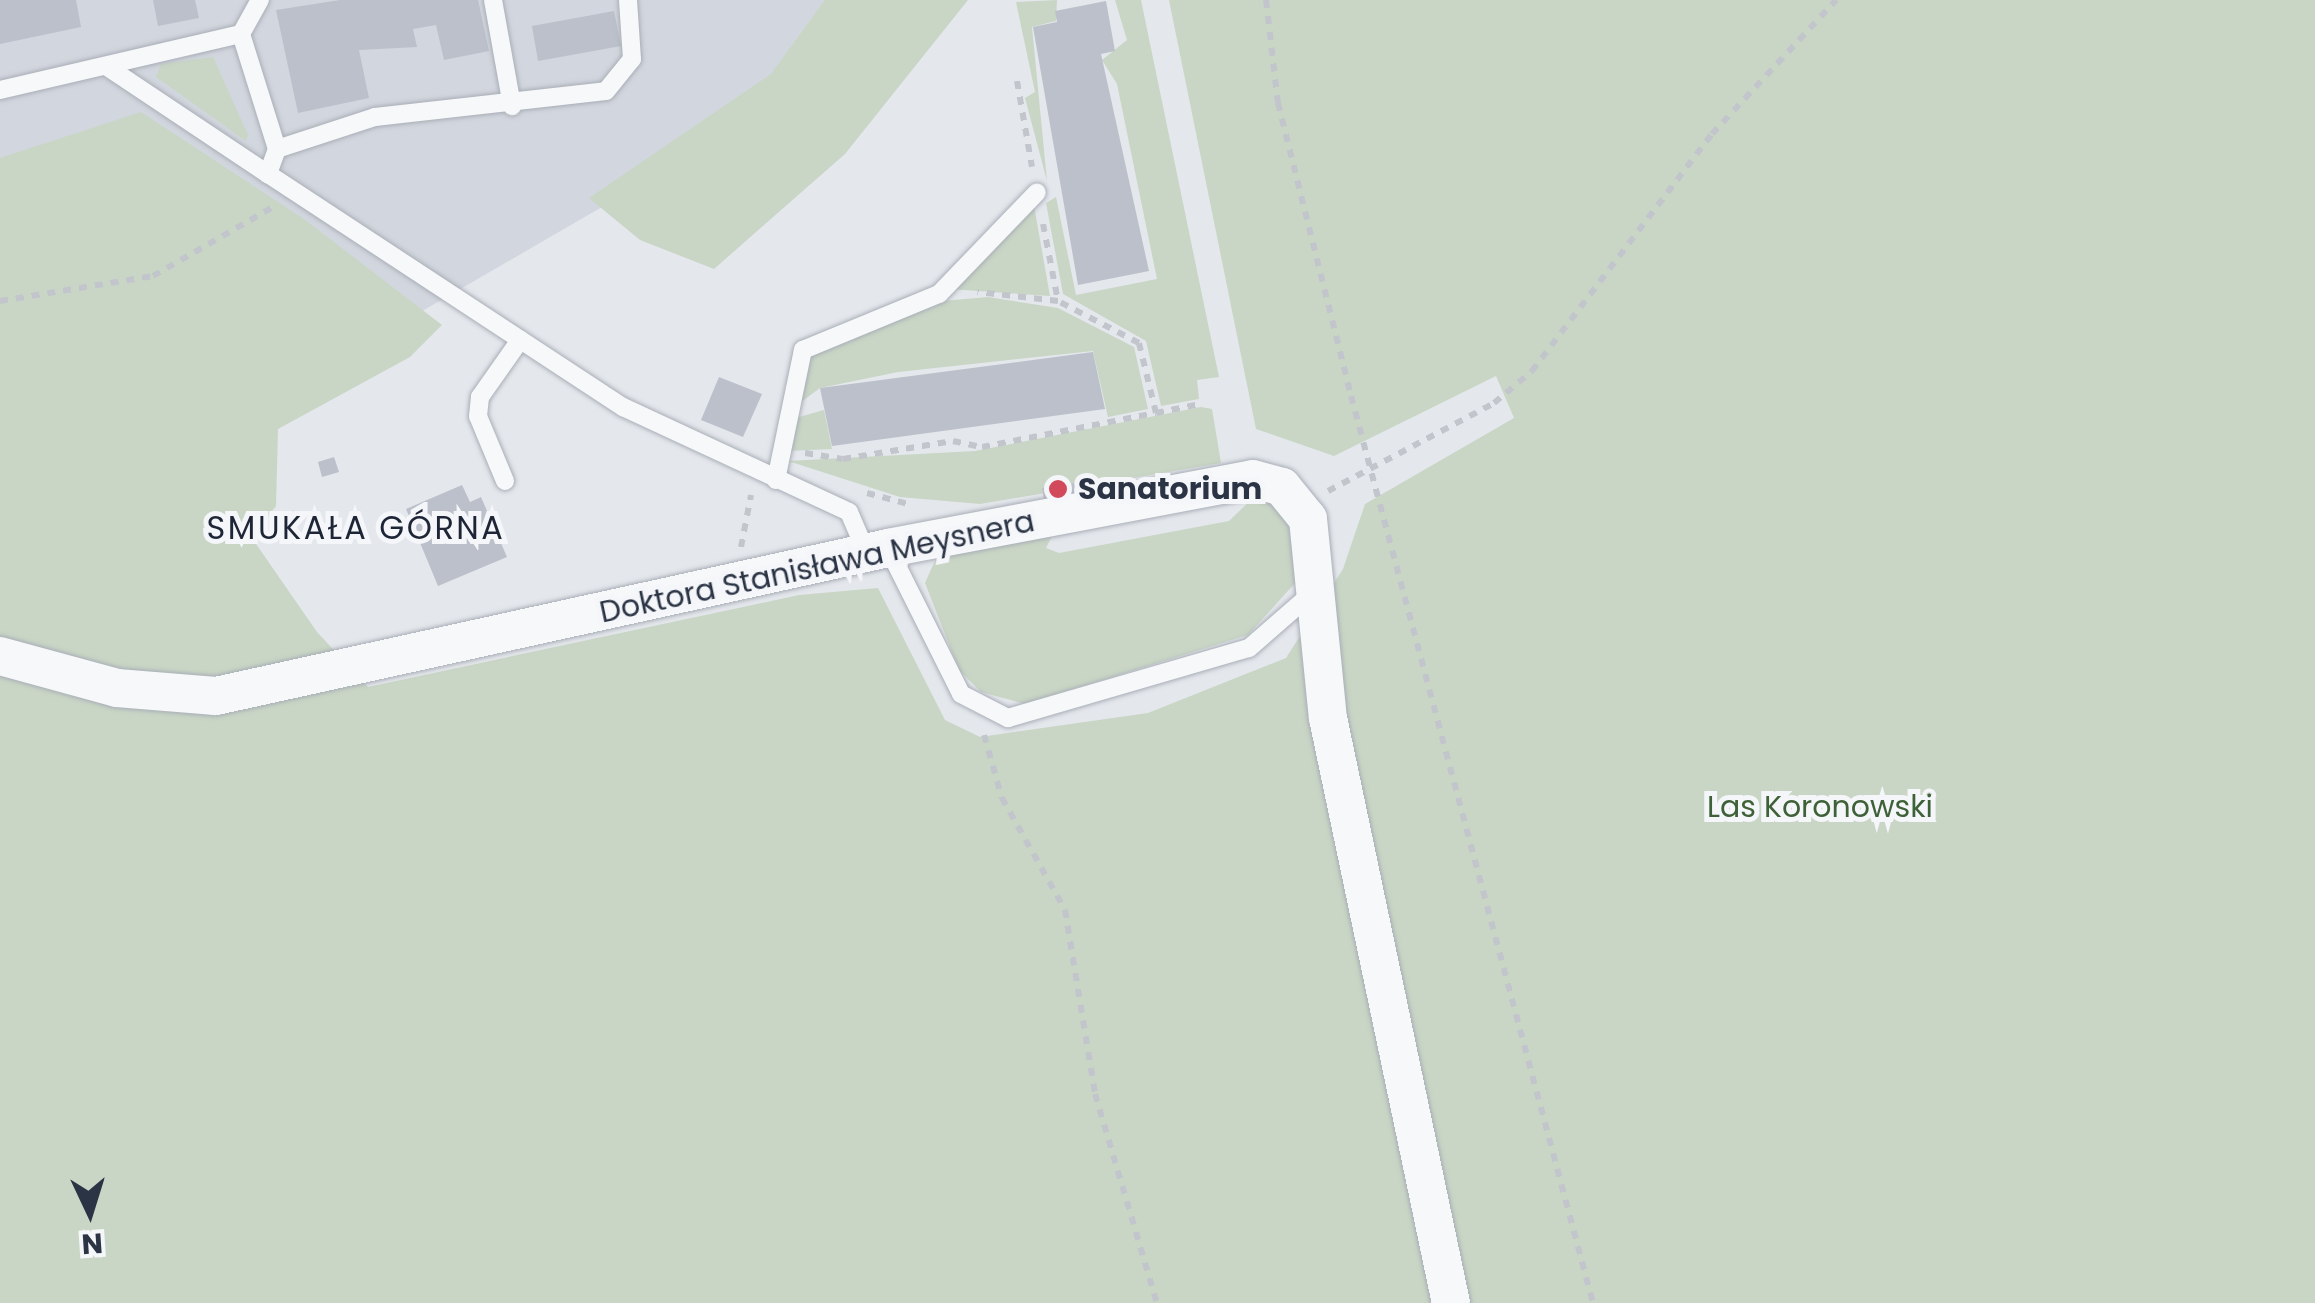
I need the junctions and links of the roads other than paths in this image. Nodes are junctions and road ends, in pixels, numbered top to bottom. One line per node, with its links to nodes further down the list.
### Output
1 (260, 0): 4 (lane)
2 (494, 0): 7 (lane)
3 (628, 0): 7 (lane)
4 (241, 34): 5 (lane); 8 (lane)
5 (106, 66): 6 (lane); 9 (lane)
6 (0, 90)
7 (512, 106): 8 (lane)
8 (277, 149): 9 (lane)
9 (268, 174): 11 (lane)
10 (1037, 192): 12 (lane)
11 (520, 340): 12 (lane); 13 (lane)
12 (776, 480): 14 (lane)
13 (505, 481)
14 (878, 551): 15 (street, Doktora Stanisława Meysnera); 15 (lane); 16 (street, Doktora Stanisława Meysnera)
15 (1314, 589): 17 (street)
16 (0, 656)
17 (1452, 1303)

